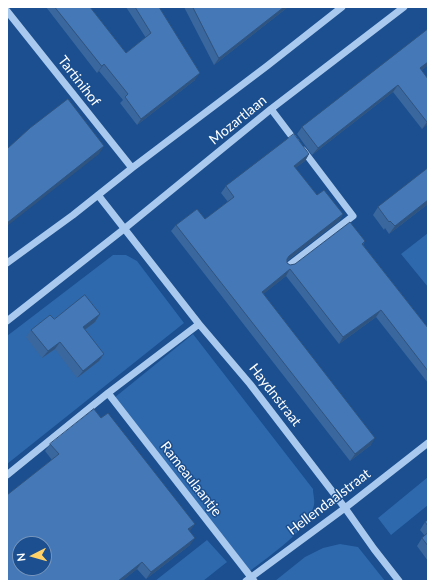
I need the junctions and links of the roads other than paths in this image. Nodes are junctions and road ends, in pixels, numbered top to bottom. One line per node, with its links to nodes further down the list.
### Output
1 (404, 7): 4 (street, Mozartlaan)
2 (339, 8): 5 (street, Mozartlaan)
3 (7, 10): 5 (street, Tartinihof)
4 (271, 109): 7 (street, Mozartlaan); 9 (street)
5 (132, 168): 6 (street, Mozartlaan)
6 (98, 196): 7 (street); 8 (street, Mozartlaan)
7 (124, 229): 10 (street, Mozartlaan); 11 (street, Haydnstraat)
8 (7, 263)
9 (287, 267)
10 (7, 321)
11 (199, 324): 12 (street); 15 (street, Haydnstraat)
12 (108, 393): 14 (street); 16 (street, Rameaulaantje)
13 (428, 443): 15 (street, Hellendaalstraat)
14 (7, 475)
15 (345, 508): 16 (street, Hellendaalstraat); 17 (street, Haydnstraat)
16 (250, 580)
17 (399, 581)

